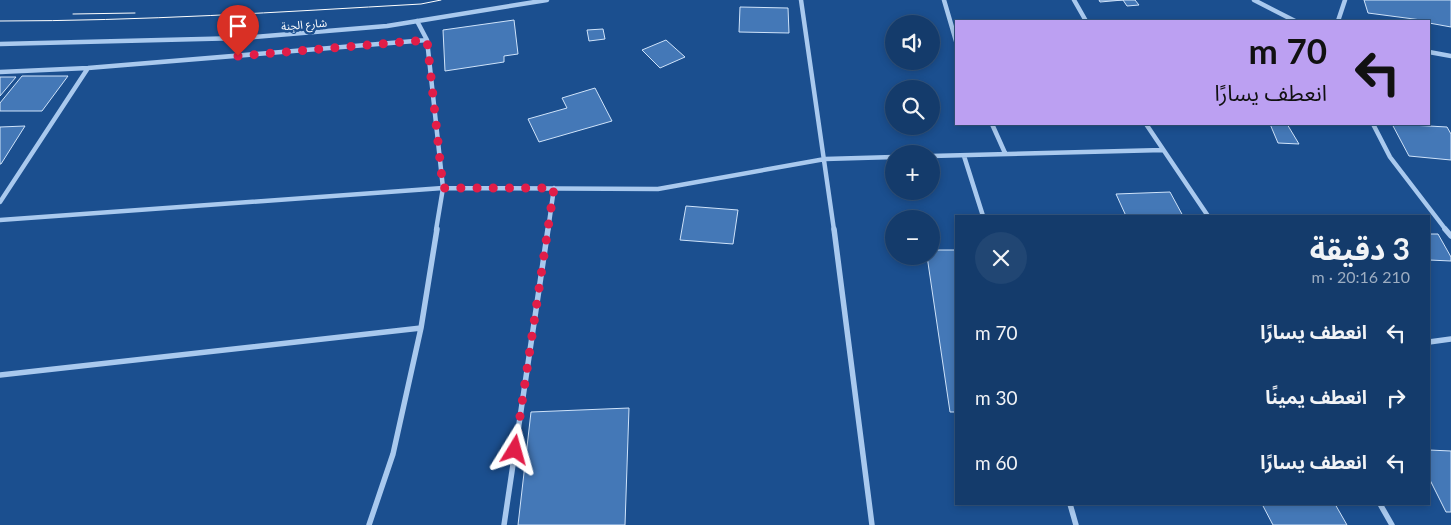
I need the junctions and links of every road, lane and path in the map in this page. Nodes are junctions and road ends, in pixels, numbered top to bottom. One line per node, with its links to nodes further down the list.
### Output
1 (547, 0): 10 (street, شارع الجنة)
2 (801, 0): 26 (street)
3 (944, 0): 11 (street)
4 (1074, 0): 7 (street)
5 (1254, 0): 8 (street)
6 (1345, 0): 9 (street)
7 (1085, 20)
8 (1293, 20)
9 (1338, 20)
10 (417, 21): 12 (street); 13 (street, شارع الجنة)
11 (955, 38)
12 (427, 40): 16 (street); 27 (street)
13 (0, 44)
14 (1430, 52): 15 (street)
15 (1451, 56)
16 (88, 68): 17 (street); 29 (street)
17 (0, 72)
18 (992, 125): 22 (street)
19 (1147, 125): 21 (street)
20 (1374, 125): 33 (street)
21 (1163, 150): 22 (street); 31 (street)
22 (1004, 153): 24 (street)
23 (940, 156): 24 (street)
24 (964, 156): 30 (street)
25 (885, 157): 26 (street)
26 (825, 159): 28 (street); 42 (street)
27 (443, 188): 28 (street); 32 (street); 34 (street)
28 (554, 188): 41 (street)
29 (0, 202)
30 (983, 215)
31 (1207, 215)
32 (0, 220)
33 (1451, 236)
34 (421, 328): 37 (street); 40 (street)
35 (1451, 339): 36 (street)
36 (1430, 342)
37 (0, 375)
38 (1070, 505): 43 (street)
39 (1381, 505): 44 (street)
40 (369, 525)
41 (504, 525)
42 (872, 525)
43 (1076, 525)
44 (1392, 525)

